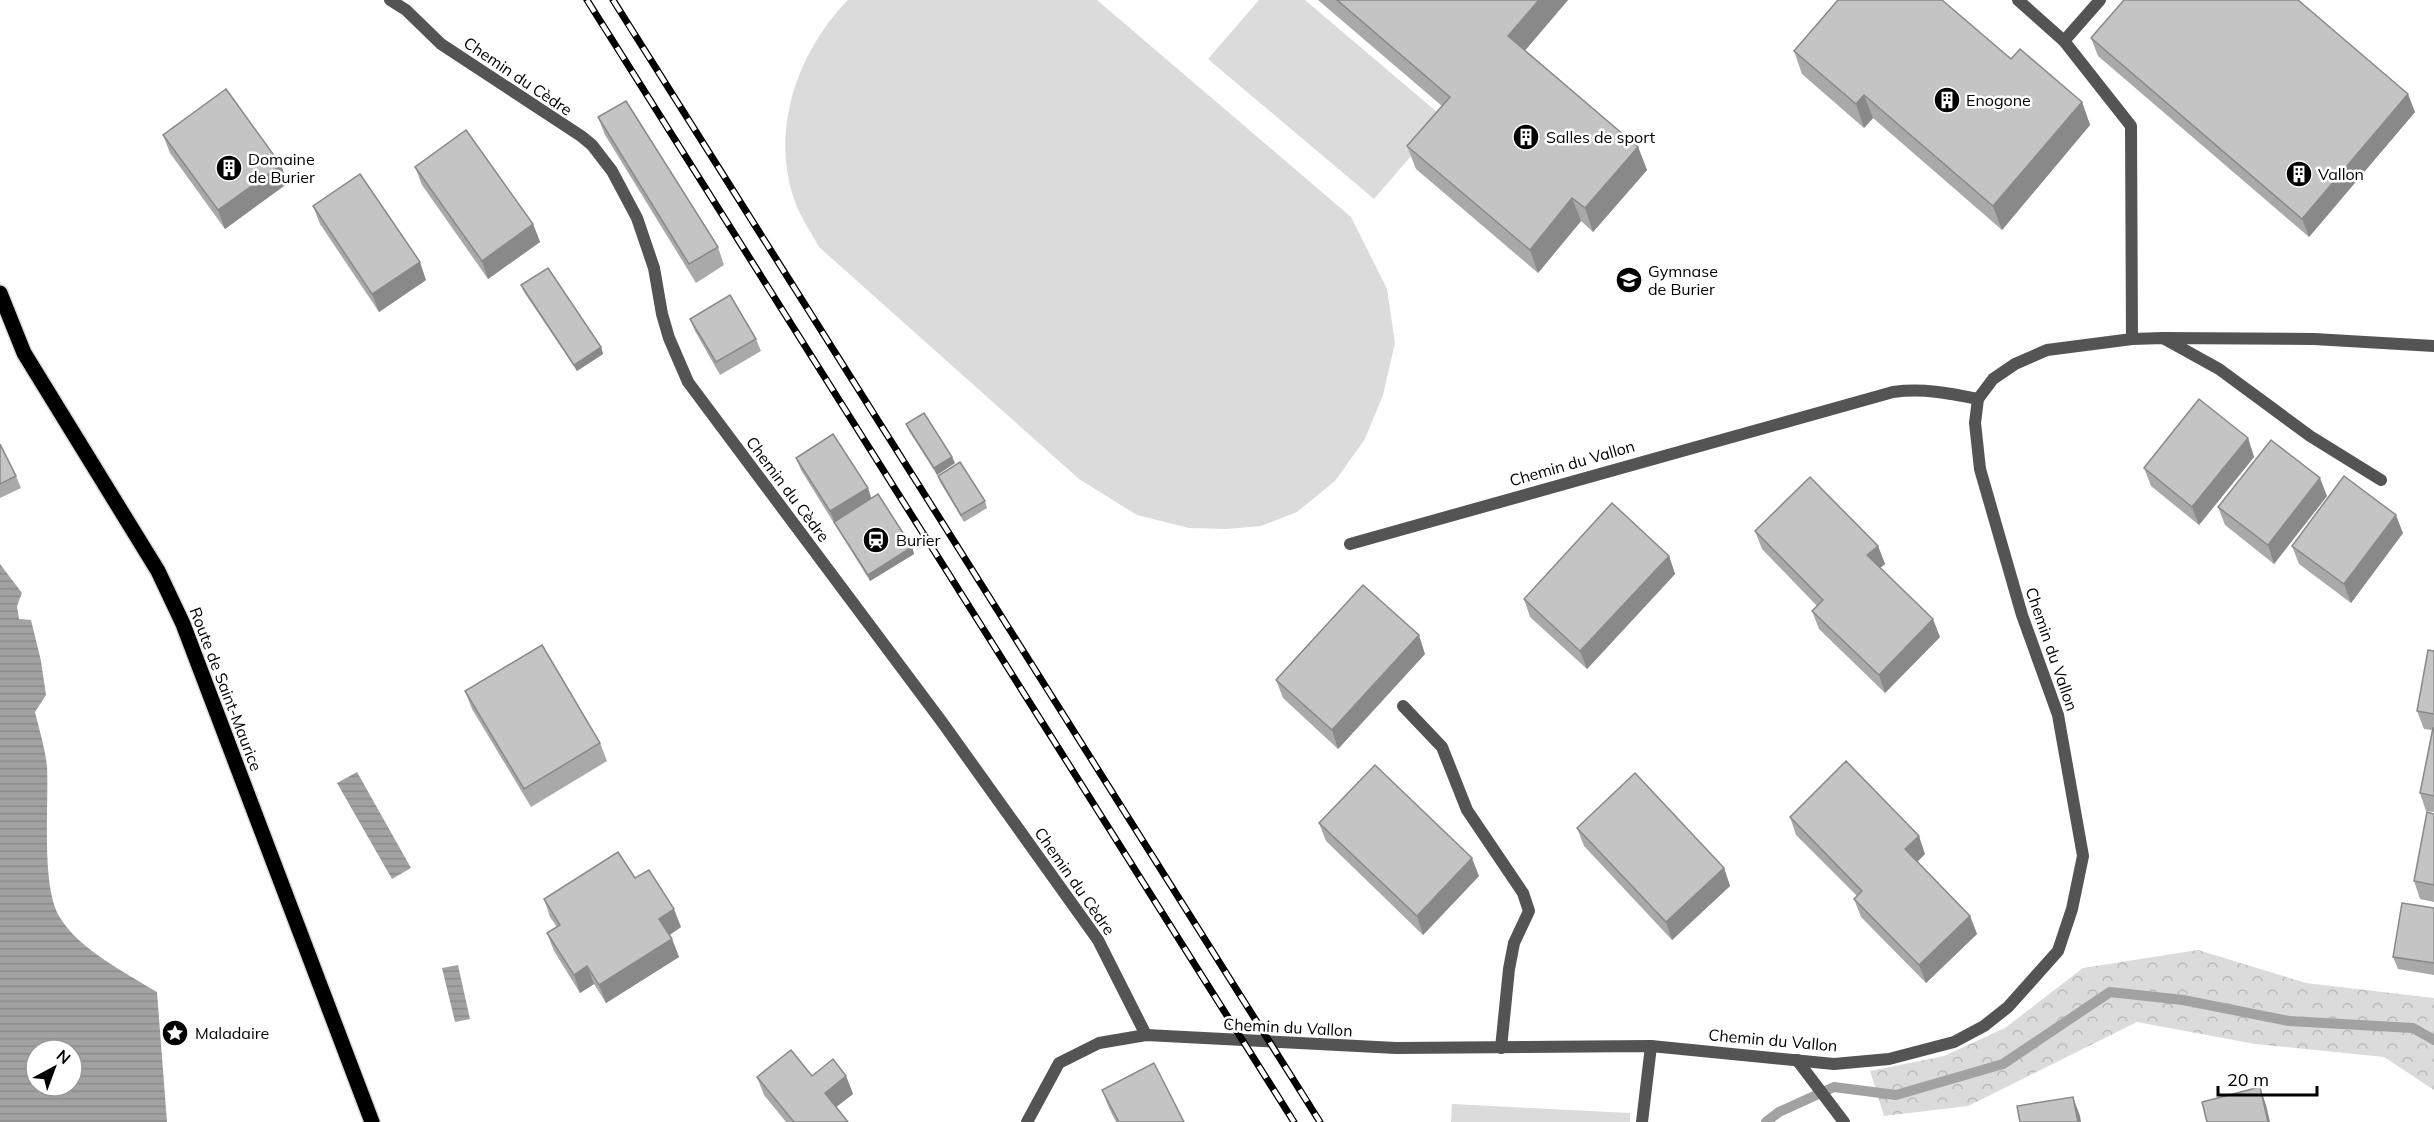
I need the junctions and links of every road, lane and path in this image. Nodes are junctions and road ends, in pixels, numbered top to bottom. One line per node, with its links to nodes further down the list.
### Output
1 (390, 0): 13 (street, Chemin du Cèdre)
2 (2018, 0): 4 (street)
3 (2100, 0): 4 (street)
4 (2064, 41): 7 (street)
5 (0, 293): 18 (main road, Route de Saint-Maurice)
6 (2163, 338): 7 (street); 8 (street); 10 (street)
7 (2132, 339): 9 (street)
8 (2434, 346)
9 (1978, 399): 11 (street, Chemin du Vallon); 16 (street, Chemin du Vallon)
10 (2381, 480)
11 (1350, 544)
12 (1403, 706): 15 (street)
13 (1146, 1035): 15 (street, Chemin du Vallon); 19 (street, Chemin du Vallon)
14 (1651, 1046): 15 (street, Chemin du Vallon); 16 (street, Chemin du Vallon); 20 (street)
15 (1501, 1048)
16 (1797, 1060): 17 (street)
17 (1842, 1120)
18 (372, 1122)
19 (1027, 1122)
20 (1642, 1122)

